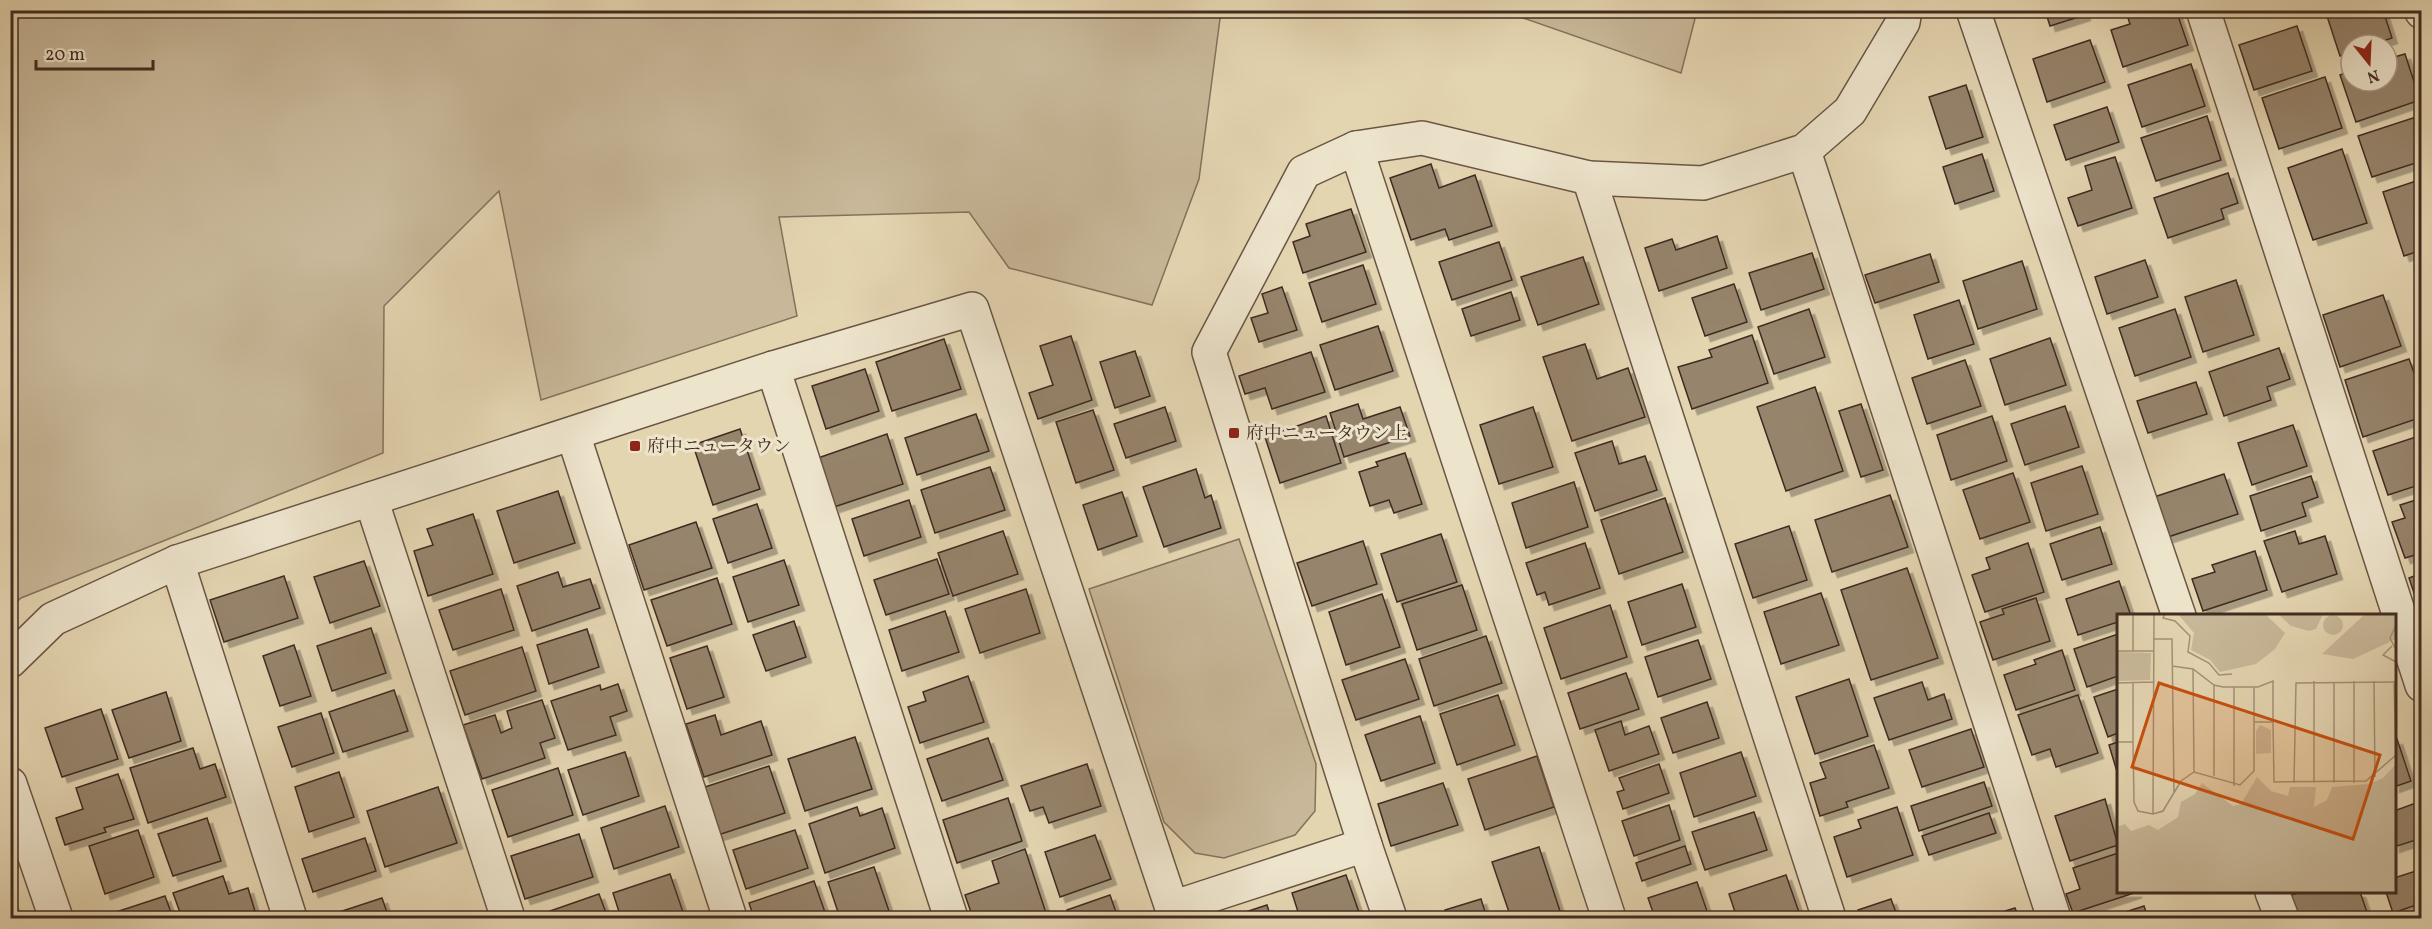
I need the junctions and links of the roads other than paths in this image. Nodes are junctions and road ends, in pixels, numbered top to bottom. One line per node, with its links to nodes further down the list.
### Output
1 (1905, 10): 5 (street)
2 (1973, 10): 11 (street)
3 (2203, 10): 13 (street)
4 (1356, 148): 6 (street); 15 (street); 24 (street)
5 (1804, 151): 6 (street); 26 (street)
6 (1589, 178): 25 (street)
7 (773, 368): 8 (street); 17 (street); 22 (street)
8 (573, 434): 9 (street); 21 (street)
9 (371, 499): 10 (street); 20 (street)
10 (177, 562): 12 (street); 19 (street)
11 (2179, 614)
12 (10, 661)
13 (2421, 684)
14 (10, 784): 18 (street)
15 (1365, 845): 17 (street); 23 (street)
16 (2273, 893): 27 (street)
17 (1173, 913)
18 (56, 918)
19 (290, 918)
20 (508, 918)
21 (730, 918)
22 (951, 918)
23 (1390, 918)
24 (1609, 918)
25 (1829, 918)
26 (2054, 918)
27 (2282, 918)

